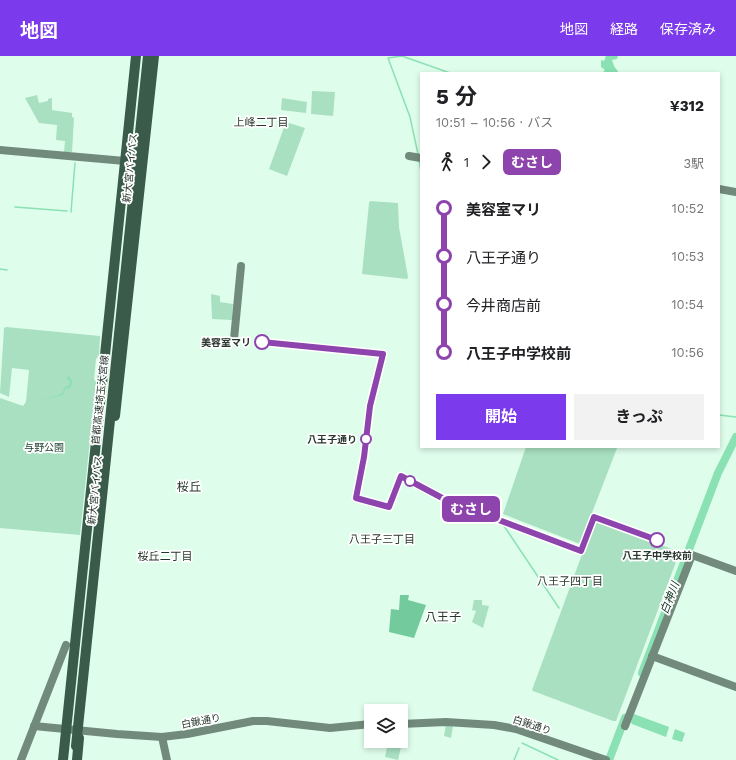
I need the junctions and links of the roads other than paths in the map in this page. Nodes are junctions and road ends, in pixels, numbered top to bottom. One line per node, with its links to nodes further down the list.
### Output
1 (136, 56): 8 (highway, 新大宮バイパス)
2 (142, 56): 24 (highway, 首都高速埼玉大宮線)
3 (148, 56): 24 (highway, 首都高速埼玉大宮線, bridge)
4 (154, 56): 22 (highway, 新大宮バイパス)
5 (0, 150): 8 (street)
6 (409, 156): 7 (street)
7 (420, 158)
8 (125, 161): 21 (highway, 新大宮バイパス)
9 (720, 190): 10 (street)
10 (736, 192)
11 (241, 266): 12 (street)
12 (234, 339)
13 (736, 571): 15 (street)
14 (66, 646): 19 (street)
15 (652, 656): 16 (street); 20 (street)
16 (736, 687)
17 (408, 724): 30 (street, 白鍬通り)
18 (364, 725): 23 (street, 白鍬通り)
19 (34, 726): 21 (street, 白鍬通り); 25 (street)
20 (625, 726)
21 (66, 729): 22 (street, 白鍬通り); 26 (highway, 新大宮バイパス)
22 (80, 730): 23 (street, 白鍬通り); 28 (highway, 新大宮バイパス)
23 (162, 737): 29 (street)
24 (73, 744): 27 (highway); 28 (highway)
25 (21, 760)
26 (63, 760)
27 (68, 760)
28 (75, 760)
29 (167, 760)
30 (606, 760)

